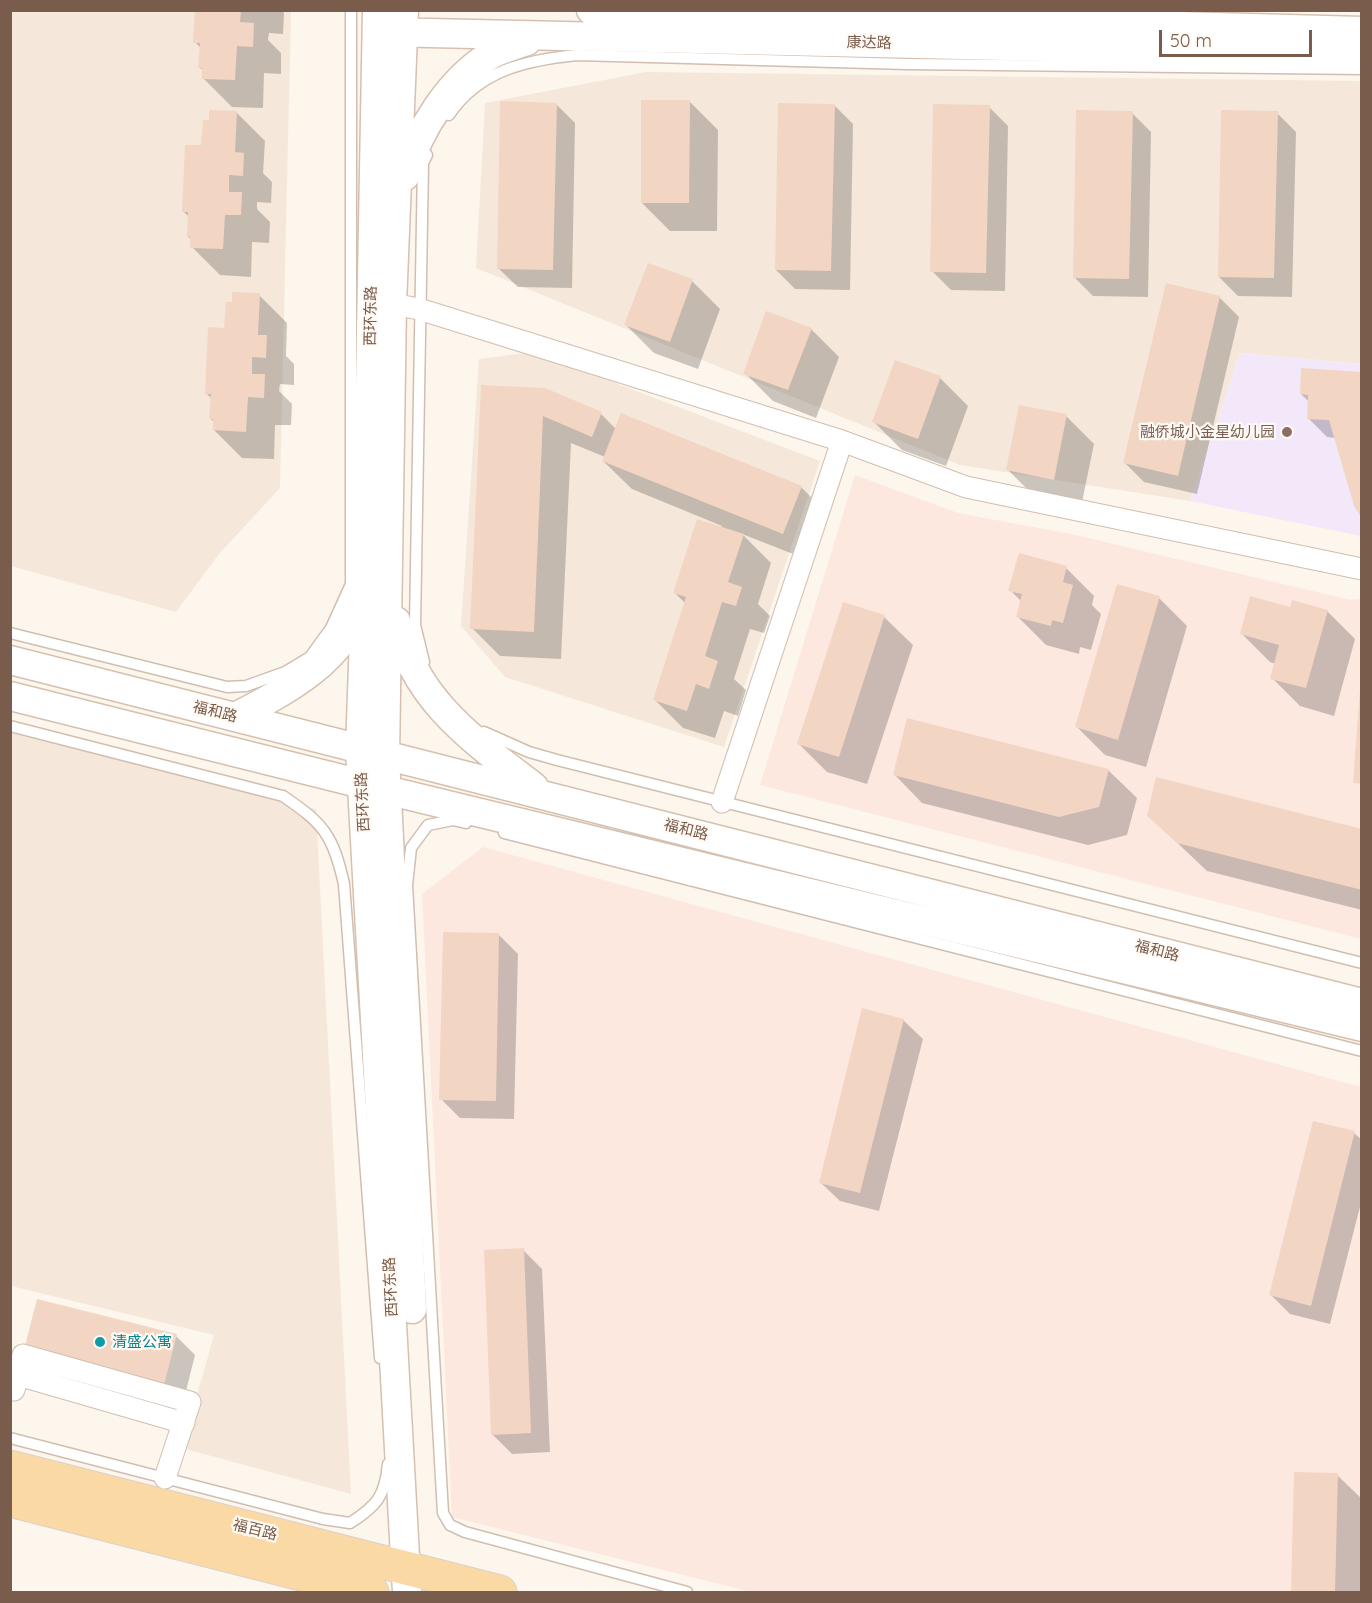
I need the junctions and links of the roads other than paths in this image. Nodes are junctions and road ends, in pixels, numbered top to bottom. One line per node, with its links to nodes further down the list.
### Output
1 (351, 10): 16 (lane)
2 (591, 10): 4 (street, 康达路)
3 (390, 21): 5 (street, 康达路); 10 (street, 西环东路); 13 (street, 西环东路)
4 (1362, 31)
5 (544, 36): 6 (street, 康达路); 10 (street)
6 (1362, 54)
7 (1362, 69): 8 (lane)
8 (441, 127)
9 (431, 145): 11 (lane)
10 (396, 204): 11 (street, 西环东路)
11 (406, 306): 12 (street); 15 (street, 西环东路); 24 (lane)
12 (842, 441): 14 (street); 24 (street)
13 (367, 549): 19 (street); 21 (street, 西环东路)
14 (1362, 569)
15 (388, 590): 21 (street, 西环东路); 23 (street)
16 (10, 633)
17 (10, 660): 19 (street, 福和路)
18 (10, 696): 22 (street, 福和路)
19 (235, 717): 21 (street, 福和路)
20 (10, 726): 31 (lane)
21 (373, 754): 22 (street, 西环东路); 23 (street, 福和路)
22 (374, 787): 29 (street, 福和路); 38 (street, 西环东路)
23 (542, 794): 28 (street, 福和路)
24 (722, 802): 27 (lane)
25 (476, 826): 41 (lane)
26 (488, 829): 30 (lane)
27 (1362, 963)
28 (1362, 1004)
29 (1362, 1027)
30 (1362, 1051)
31 (381, 1370)
32 (14, 1382): 36 (street)
33 (10, 1438): 36 (lane)
34 (387, 1453): 36 (lane)
35 (10, 1467): 38 (main road, 福百路)
36 (165, 1478)
37 (10, 1500): 39 (main road, 福百路)
38 (417, 1582): 40 (main road, 福百路)
39 (372, 1593)
40 (500, 1593)
41 (687, 1593)

